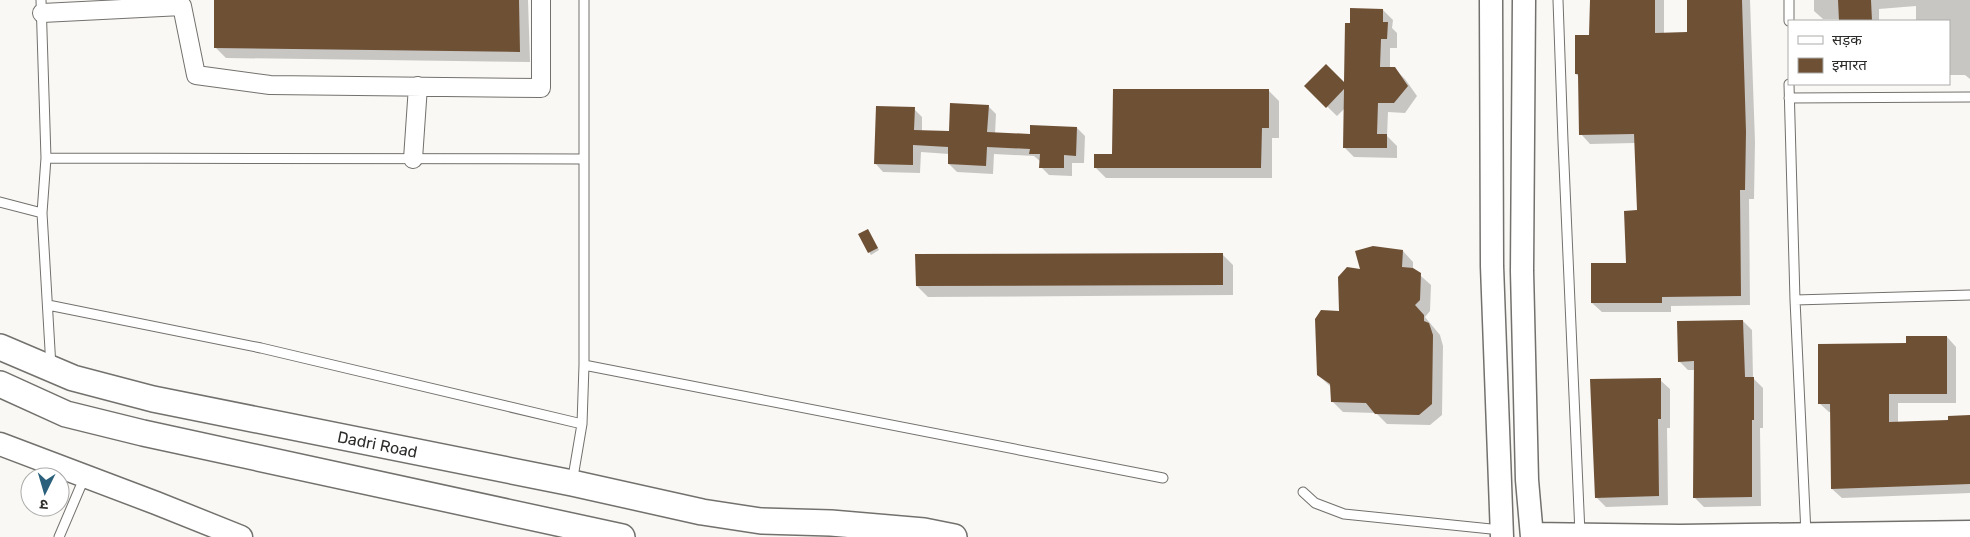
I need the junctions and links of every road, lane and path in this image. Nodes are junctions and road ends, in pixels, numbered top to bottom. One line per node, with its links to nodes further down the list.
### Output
1 (541, 0): 11 (street)
2 (584, 0): 16 (lane)
3 (1491, 0): 28 (street)
4 (1524, 0): 27 (street)
5 (1558, 0): 38 (lane)
6 (1789, 0): 9 (lane)
7 (140, 4): 8 (street); 11 (street)
8 (41, 6): 14 (lane)
9 (1789, 20)
10 (1789, 85): 13 (lane)
11 (418, 86): 15 (street)
12 (1970, 97): 13 (lane)
13 (1789, 98): 20 (lane)
14 (46, 158): 15 (lane); 18 (lane)
15 (413, 159): 16 (lane)
16 (584, 159): 23 (lane)
17 (0, 202): 18 (lane)
18 (42, 213): 21 (lane)
19 (1970, 295): 20 (lane)
20 (1795, 300): 39 (lane)
21 (48, 305): 24 (lane); 26 (lane)
22 (0, 347): 24 (main road, Dadri Road)
23 (584, 365): 26 (lane); 31 (lane)
24 (51, 369): 32 (main road, Dadri Road)
25 (0, 384): 42 (main road)
26 (582, 424): 32 (lane)
27 (1526, 440): 28 (street); 37 (street)
28 (1499, 441): 36 (street)
29 (0, 444): 30 (street)
30 (86, 476): 40 (lane); 41 (street)
31 (1164, 478)
32 (572, 483): 34 (main road, Dadri Road)
33 (1303, 492): 36 (lane)
34 (761, 521): 43 (main road, Dadri Road); 44 (main road, Dadri Road)
35 (1970, 532): 39 (street)
36 (1502, 534)
37 (1532, 535): 38 (street)
38 (1580, 536): 39 (street)
39 (1806, 536)
40 (59, 537)
41 (241, 537)
42 (622, 537)
43 (856, 537)
44 (954, 537)

